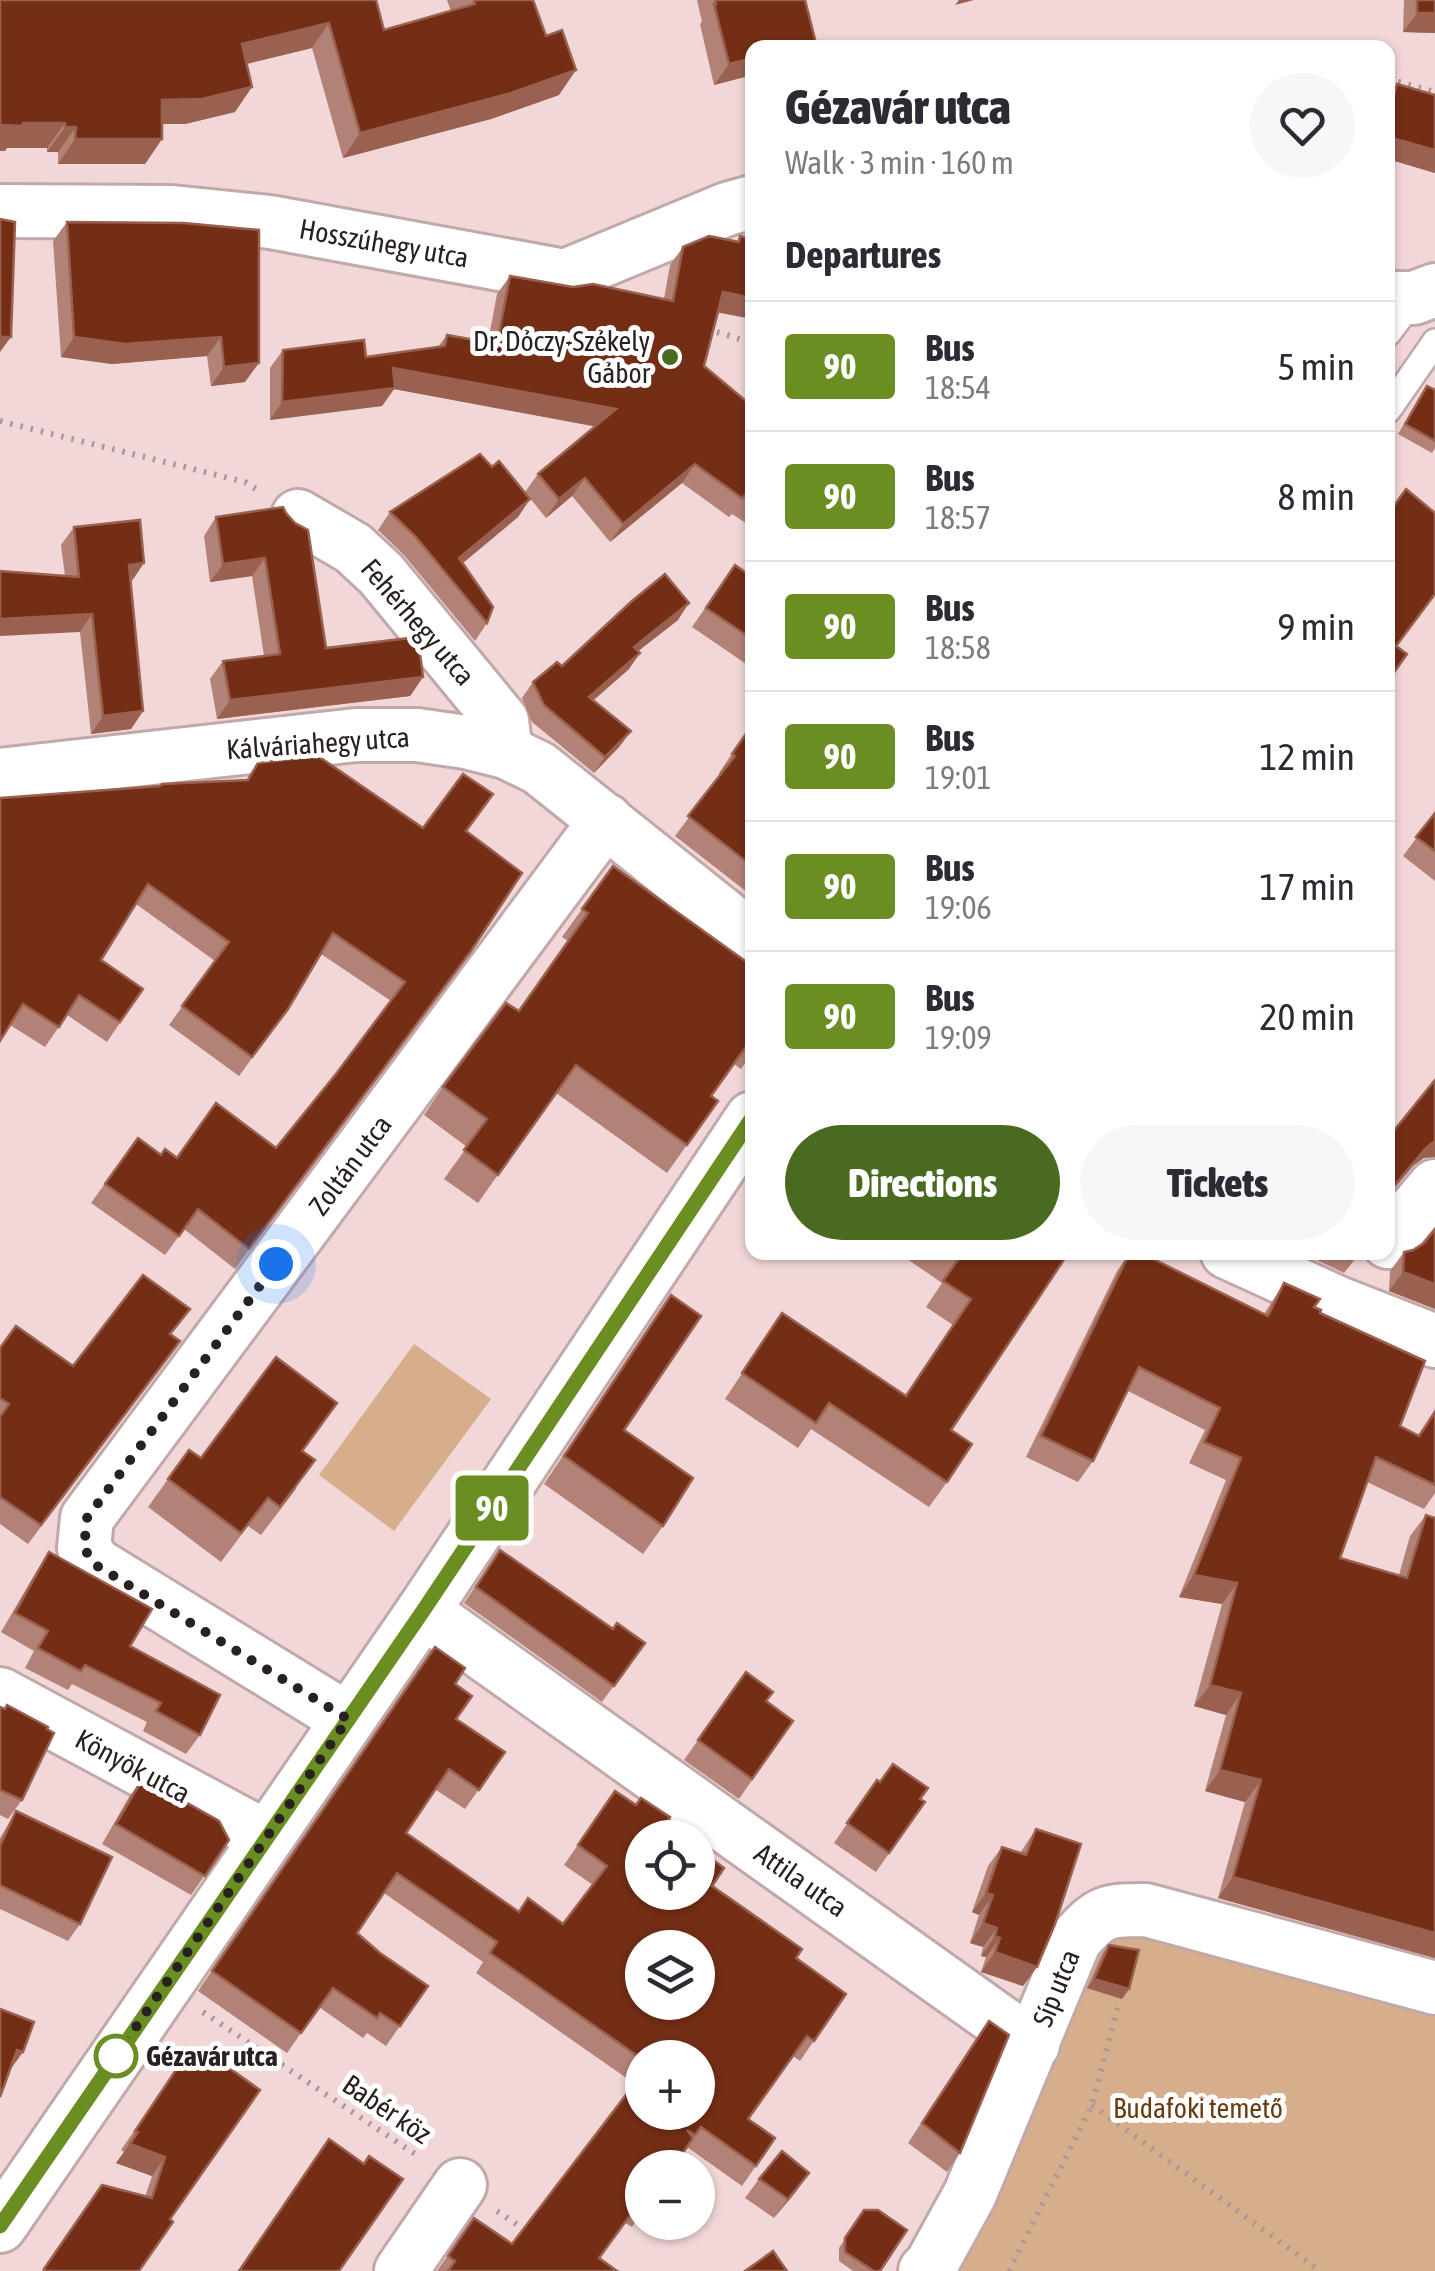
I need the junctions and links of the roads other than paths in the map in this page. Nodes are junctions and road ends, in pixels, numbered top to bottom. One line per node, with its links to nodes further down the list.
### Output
1 (745, 204): 2 (street, Hosszúhegy utca)
2 (0, 211)
3 (1412, 312): 4 (lane)
4 (1395, 381)
5 (298, 516): 6 (street, Fehérhegy utca)
6 (506, 752): 7 (street, Kálváriahegy utca); 8 (street, Kálváriahegy utca)
7 (0, 774)
8 (606, 820): 9 (street, Kálváriahegy utca); 19 (street, Zoltán utca)
9 (745, 932)
10 (745, 1128): 17 (street)
11 (1435, 1186): 12 (street)
12 (1395, 1234)
13 (1244, 1260): 15 (street)
14 (1373, 1260): 15 (street)
15 (1338, 1303): 16 (street)
16 (1435, 1341)
17 (423, 1611): 19 (street); 22 (street, Attila utca)
18 (0, 1694): 20 (street, Könyök utca)
19 (348, 1719): 20 (street)
20 (266, 1837): 23 (street)
21 (1435, 1988): 22 (street, Síp utca)
22 (1033, 2045): 27 (street, Síp utca)
23 (20, 2161): 25 (street)
24 (460, 2185): 26 (street)
25 (0, 2226)
26 (401, 2271)
27 (925, 2271)

